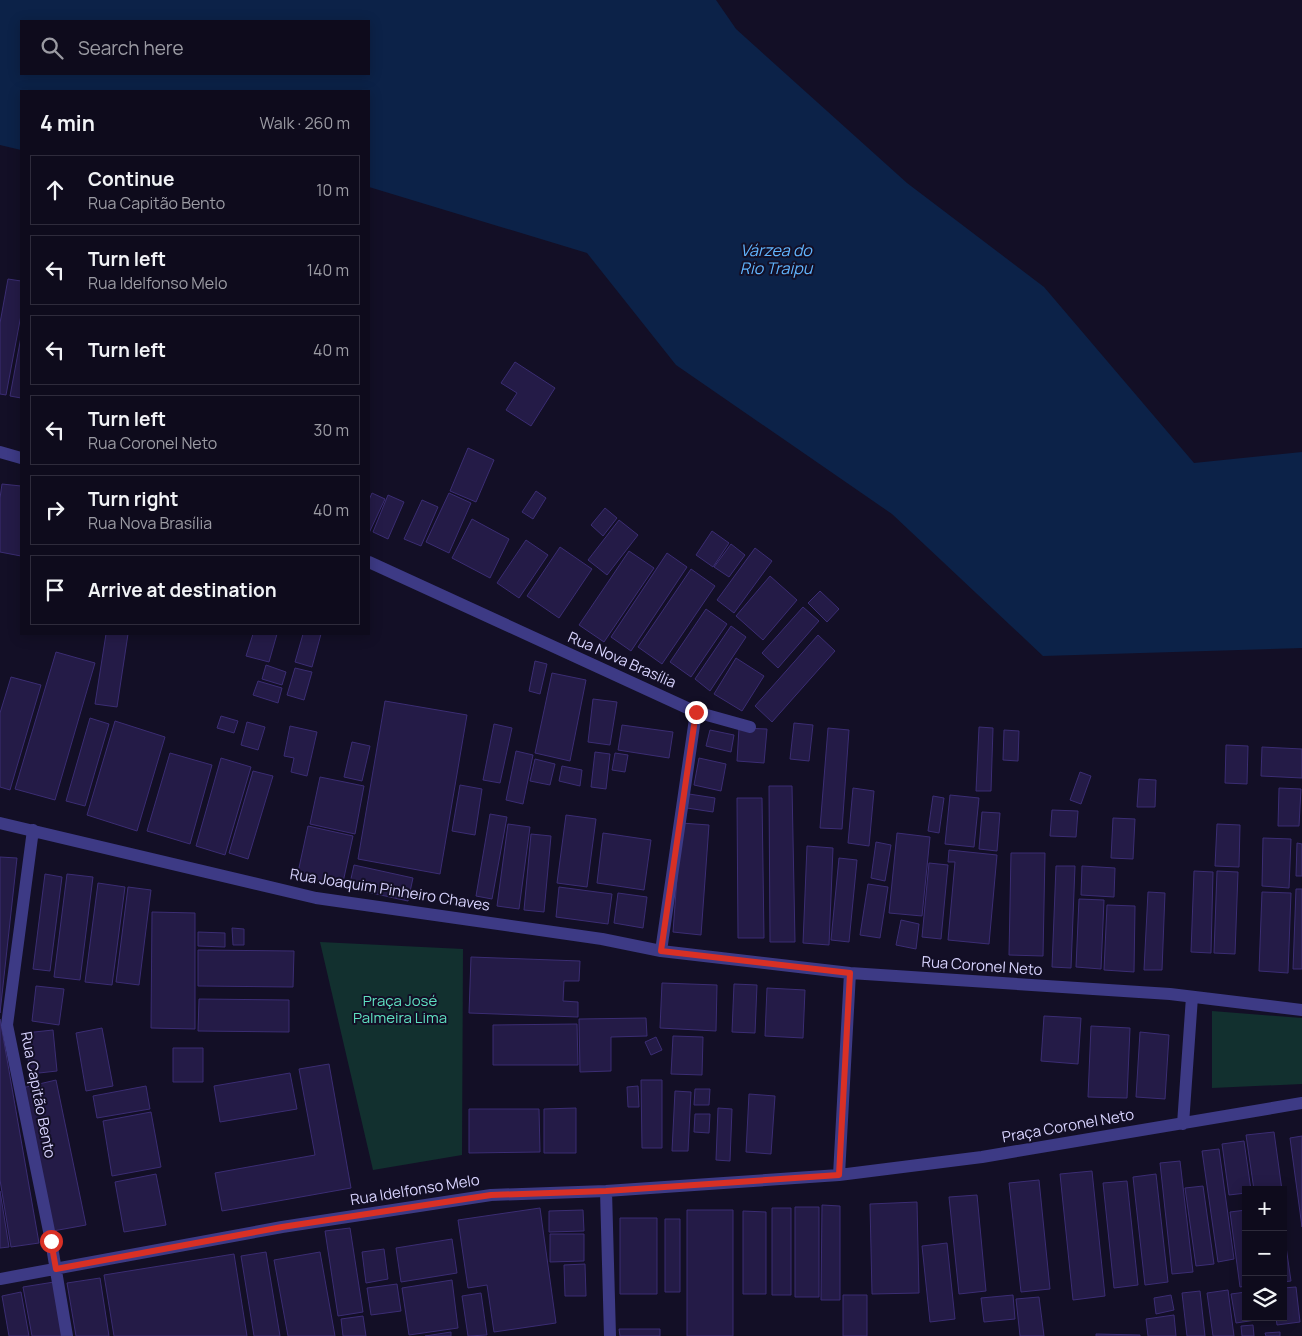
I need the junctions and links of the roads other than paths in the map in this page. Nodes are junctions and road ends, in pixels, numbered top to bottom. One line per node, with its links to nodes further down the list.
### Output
1 (0, 452): 2 (street)
2 (20, 458)
3 (370, 562): 4 (street, Rua Nova Brasília)
4 (696, 712): 5 (street, Rua Nova Brasília); 8 (street)
5 (750, 727)
6 (0, 823): 7 (street, Rua Joaquim Pinheiro Chaves)
7 (33, 830): 8 (street, Rua Joaquim Pinheiro Chaves); 16 (street, Rua Capitão Bento)
8 (661, 951): 9 (street, Rua Coronel Neto)
9 (850, 973): 10 (street, Rua Coronel Neto); 14 (street)
10 (1192, 997): 11 (street, Rua Coronel Neto); 13 (street)
11 (1302, 1010)
12 (1302, 1103): 13 (street, Praça Coronel Neto)
13 (1183, 1124): 14 (street, Praça Coronel Neto)
14 (839, 1175): 15 (street, Rua Idelfonso Melo)
15 (606, 1191): 16 (street, Rua Idelfonso Melo); 19 (street)
16 (56, 1269): 17 (street, Rua Idelfonso Melo); 18 (street, Rua Capitão Bento)
17 (0, 1279)
18 (67, 1336)
19 (610, 1336)

